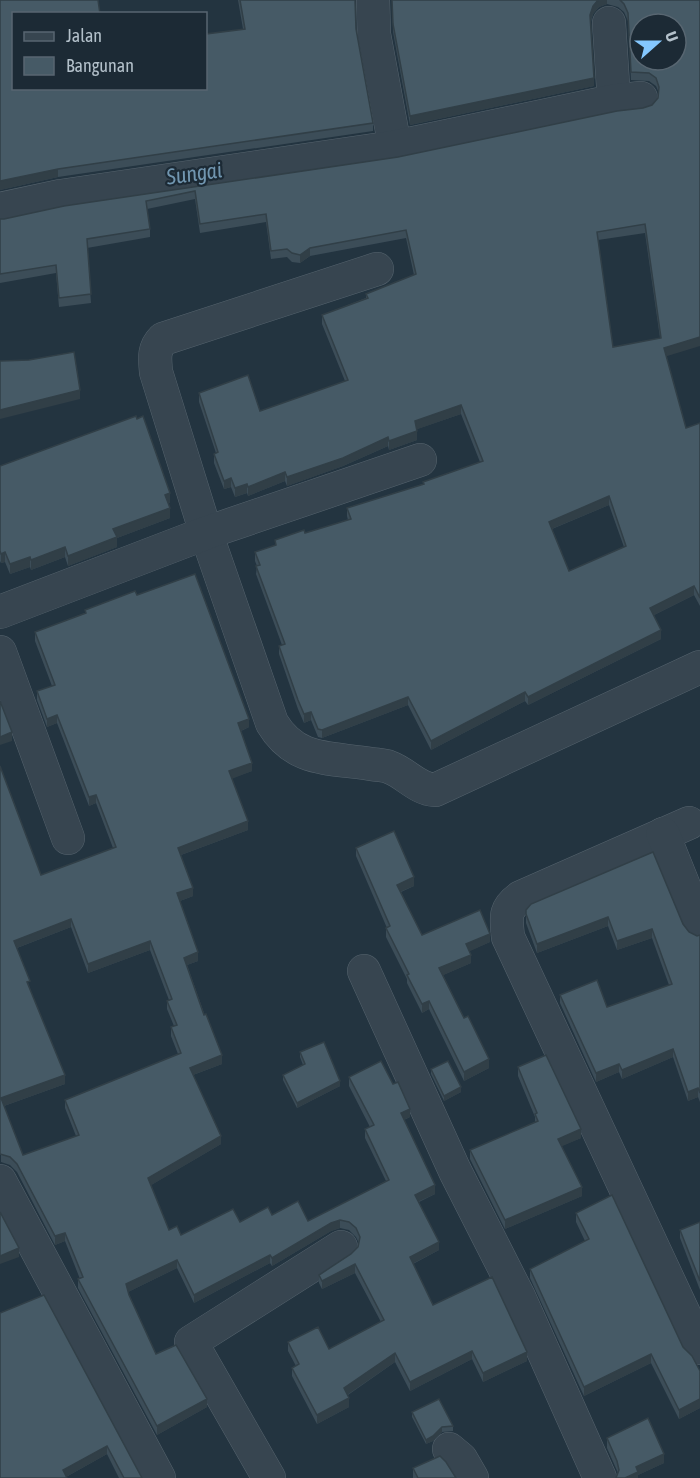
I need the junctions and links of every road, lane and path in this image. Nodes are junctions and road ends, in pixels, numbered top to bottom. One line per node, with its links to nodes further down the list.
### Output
1 (373, 0): 3 (street)
2 (609, 23): 3 (street)
3 (395, 147): 4 (street)
4 (0, 209)
5 (377, 269): 7 (street)
6 (420, 460): 7 (street)
7 (206, 533): 8 (street); 10 (street)
8 (0, 612)
9 (0, 652): 11 (street)
10 (700, 667)
11 (68, 838)
12 (700, 926): 16 (street)
13 (364, 971): 21 (street)
14 (0, 1181): 18 (street)
15 (341, 1247): 19 (street)
16 (700, 1347)
17 (449, 1449): 20 (street)
18 (159, 1478)
19 (269, 1478)
20 (472, 1478)
21 (600, 1478)

